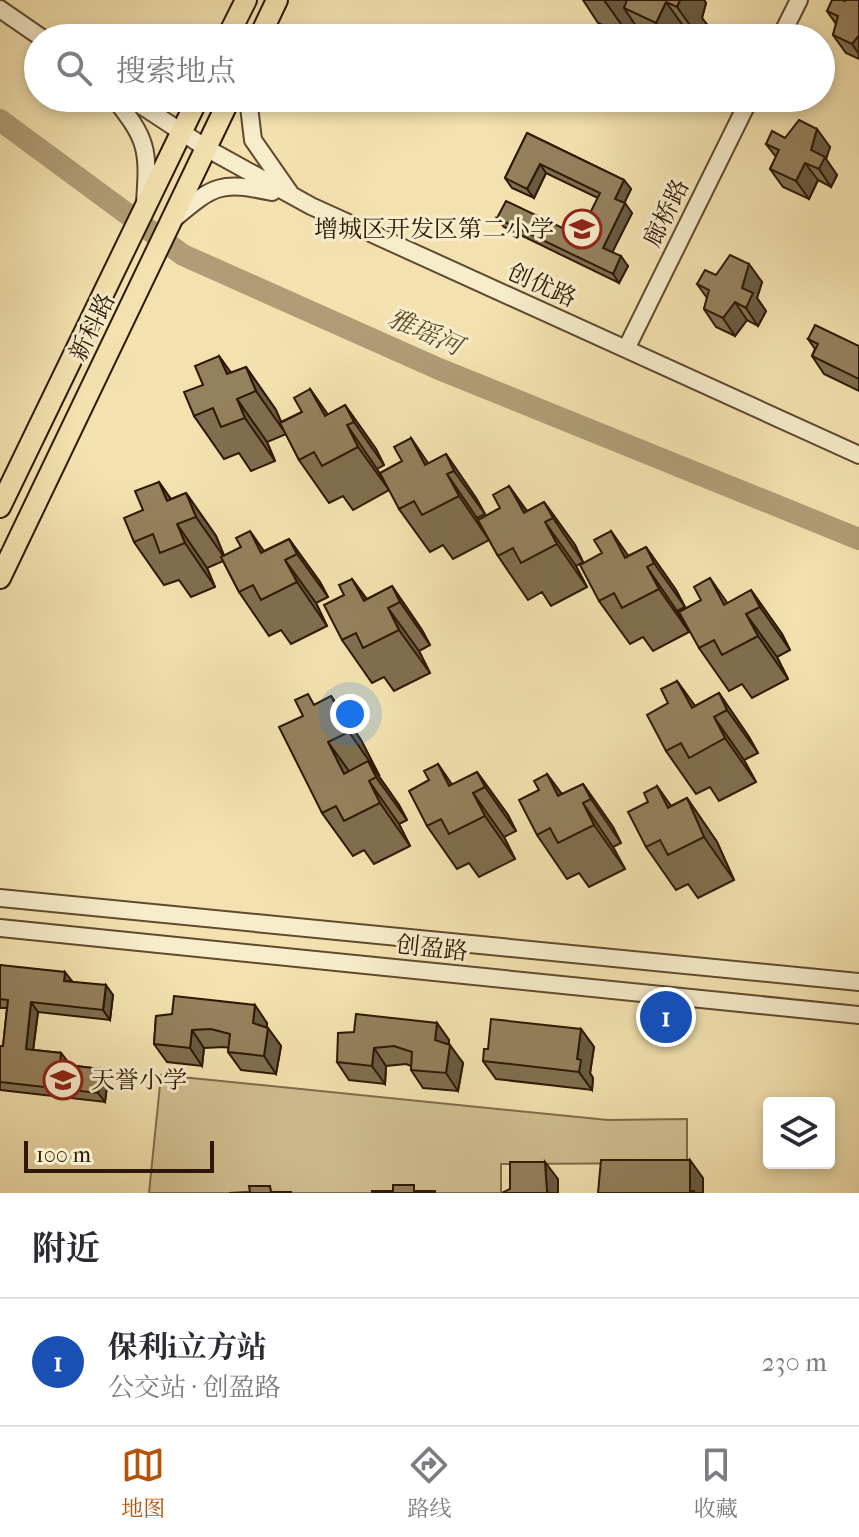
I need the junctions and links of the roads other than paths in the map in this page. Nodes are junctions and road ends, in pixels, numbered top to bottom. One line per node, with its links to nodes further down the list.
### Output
1 (246, 0): 5 (main road)
2 (277, 0): 6 (main road)
3 (799, 0): 7 (street)
4 (0, 9): 8 (street)
5 (234, 24)
6 (266, 24)
7 (787, 24)
8 (24, 26)
9 (124, 112): 18 (street)
10 (150, 112): 15 (street, 创优路)
11 (191, 112): 15 (main road, 新科路)
12 (223, 112): 16 (main road, 新科路)
13 (250, 112): 17 (street)
14 (743, 112): 20 (street, 廊桥路)
15 (181, 133): 16 (street, 创优路); 18 (main road, 新科路)
16 (206, 148): 17 (street, 创优路); 19 (main road, 新科路)
17 (293, 197): 19 (street); 20 (street, 创优路)
18 (144, 210): 22 (main road, 新科路)
19 (171, 222): 23 (main road, 新科路)
20 (626, 349): 21 (street, 创优路)
21 (859, 455)
22 (0, 507)
23 (0, 578)
24 (0, 898): 26 (street, 创盈路)
25 (0, 928): 27 (street, 创盈路)
26 (859, 982)
27 (859, 1015)

